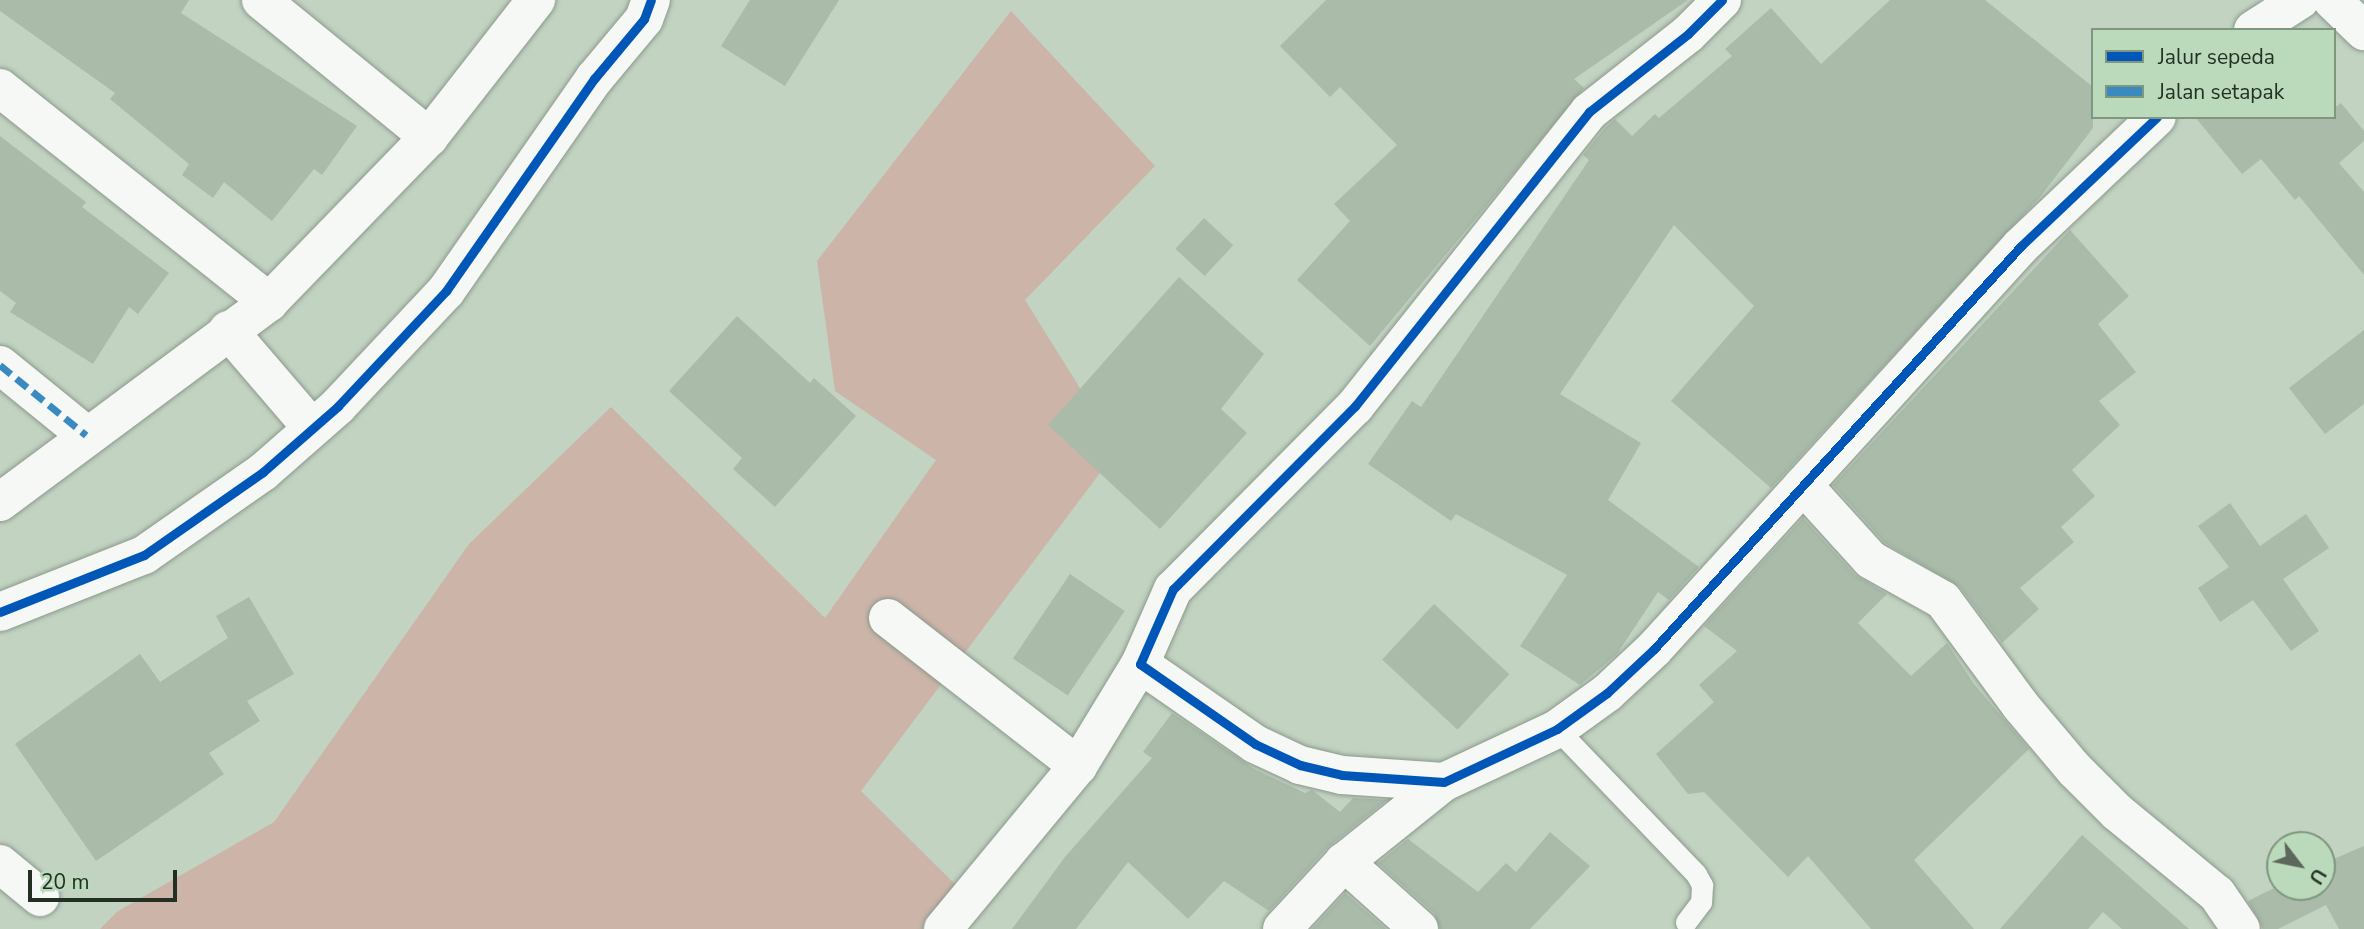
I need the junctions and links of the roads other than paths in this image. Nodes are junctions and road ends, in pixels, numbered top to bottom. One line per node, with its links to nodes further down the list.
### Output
1 (261, 0): 11 (street)
2 (536, 0): 11 (street)
3 (651, 0): 15 (street)
4 (1722, 0): 21 (street)
5 (2300, 0): 7 (street)
6 (2332, 0): 8 (street)
7 (2256, 28)
8 (2364, 31)
9 (0, 88): 12 (street)
10 (2155, 119): 17 (street)
11 (429, 137): 12 (street)
12 (270, 302): 13 (street)
13 (228, 330): 15 (street); 16 (street)
14 (0, 365): 16 (street)
15 (312, 428): 19 (street)
16 (86, 435): 18 (street)
17 (1803, 485): 22 (street); 32 (street)
18 (0, 502)
19 (0, 612)
20 (888, 618): 23 (street)
21 (1140, 664): 23 (street); 24 (street)
22 (1558, 729): 24 (street); 28 (lane)
23 (1078, 766): 29 (street)
24 (1444, 782): 25 (street)
25 (1344, 862): 30 (street); 31 (street)
26 (0, 864): 27 (street)
27 (40, 897)
28 (1686, 922)
29 (943, 929)
30 (1282, 929)
31 (1419, 929)
32 (2241, 929)

